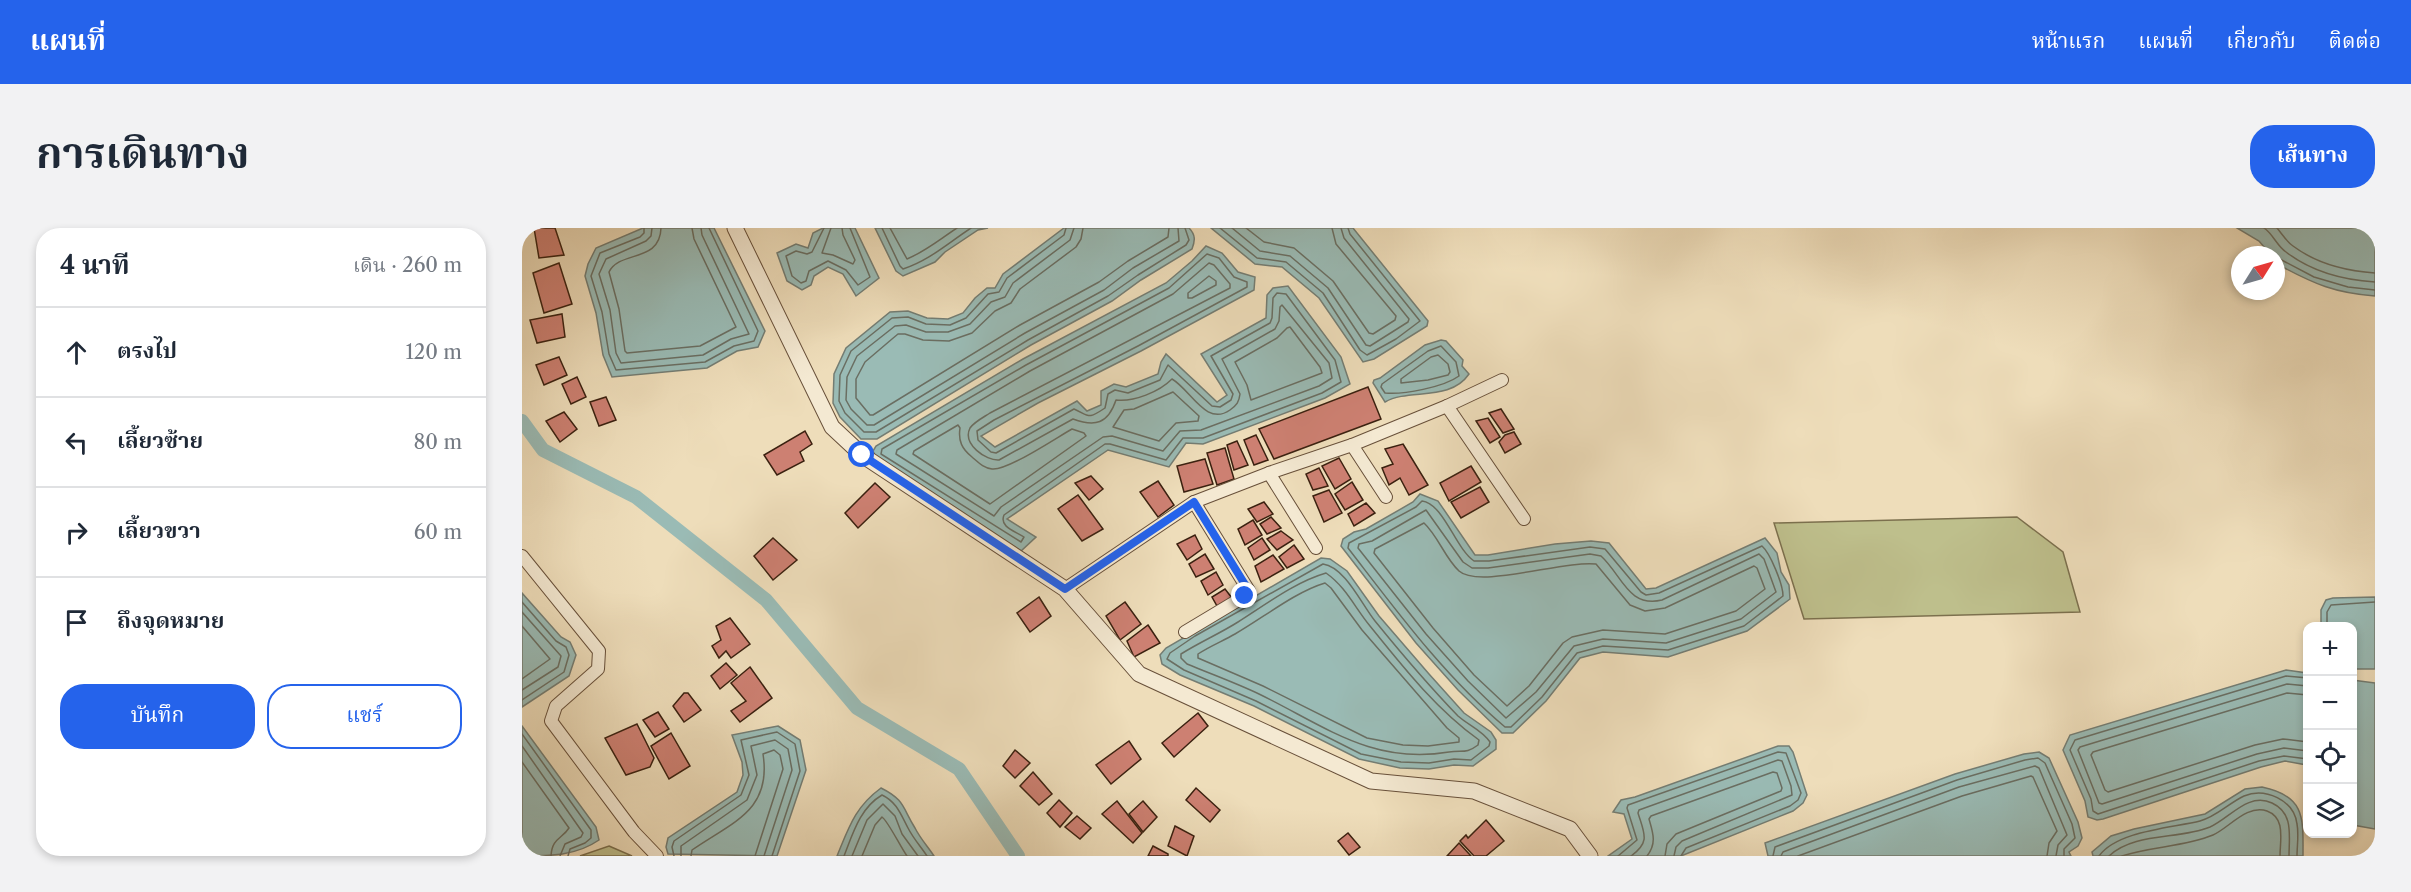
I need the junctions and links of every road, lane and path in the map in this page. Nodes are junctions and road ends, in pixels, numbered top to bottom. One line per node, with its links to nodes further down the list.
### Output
1 (735, 228): 11 (street)
2 (1502, 380): 3 (street)
3 (1447, 406): 4 (street); 8 (street)
4 (1352, 445): 5 (street); 6 (street)
5 (1269, 473): 7 (street); 9 (street)
6 (1386, 497)
7 (1194, 502): 11 (street); 12 (street)
8 (1524, 519)
9 (1316, 548)
10 (522, 556): 13 (street)
11 (1065, 589): 14 (street)
12 (1185, 632)
13 (657, 856)
14 (1590, 856)

